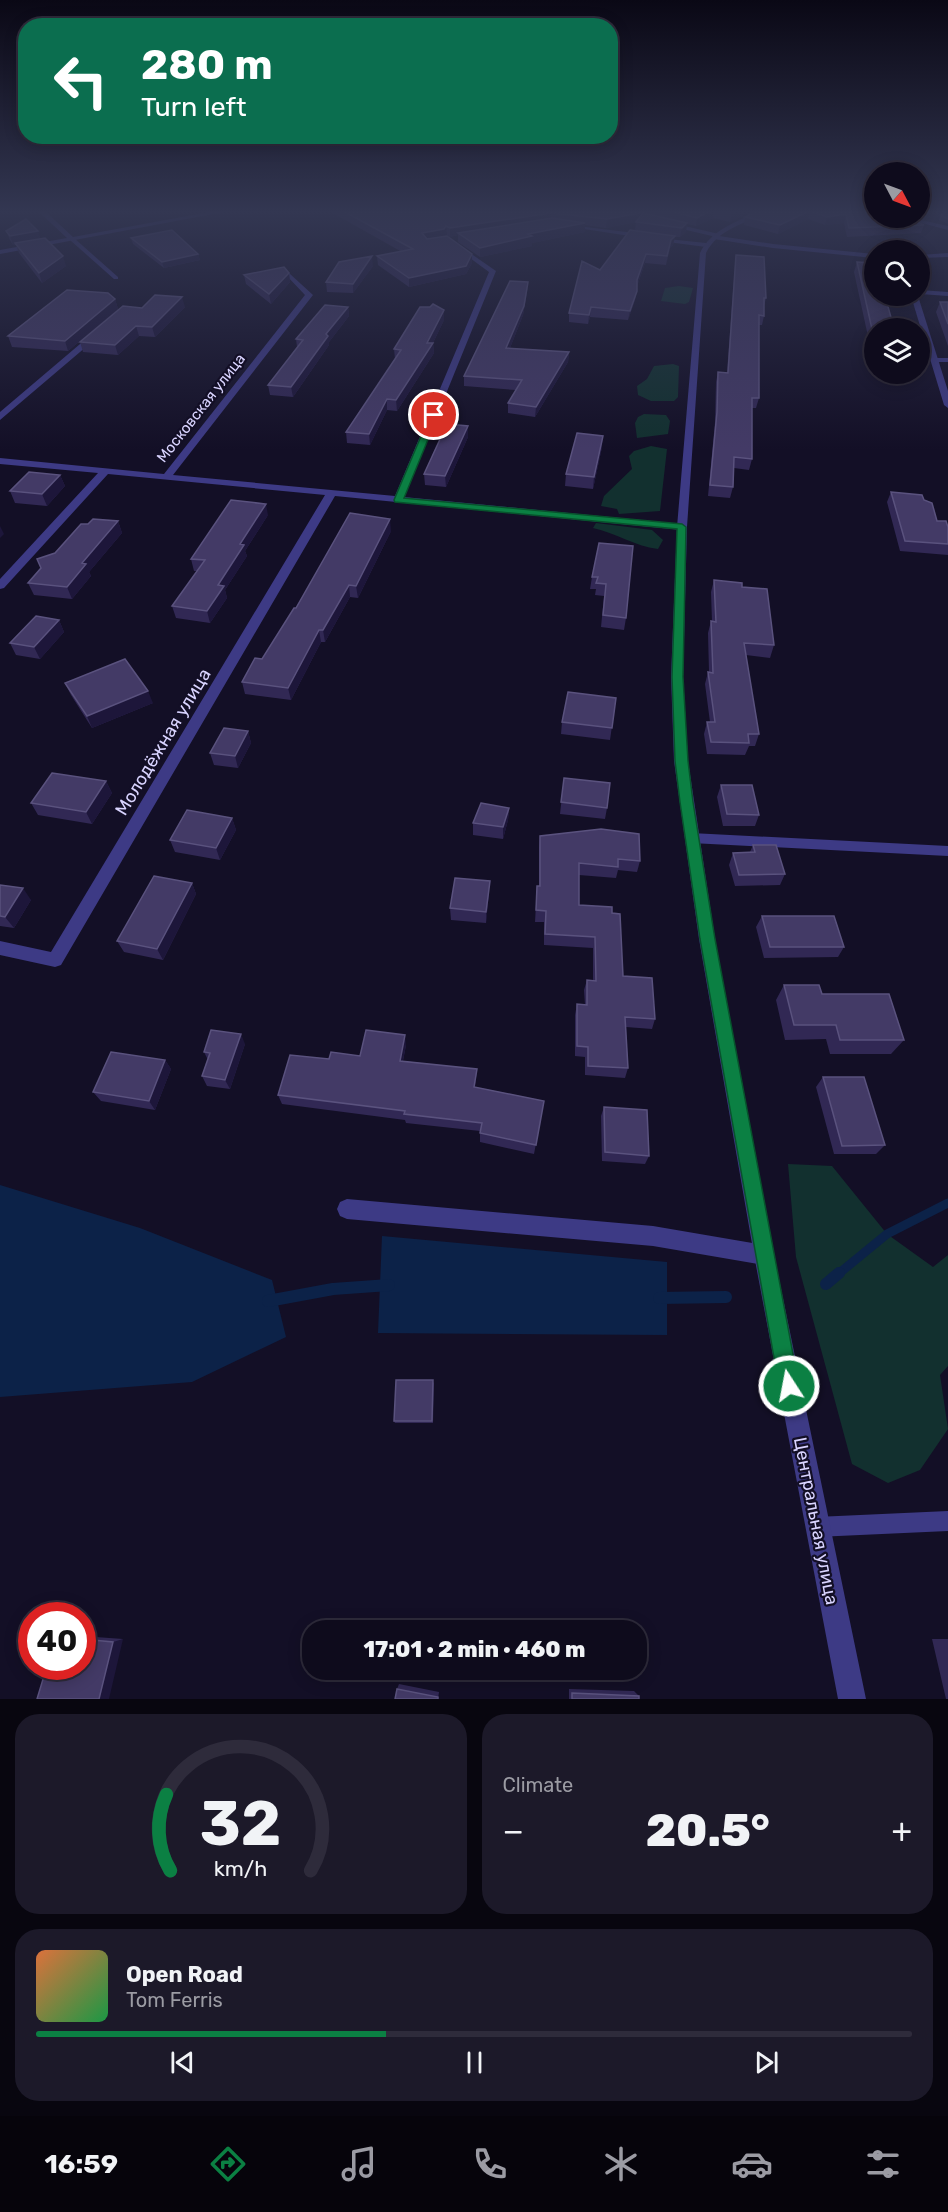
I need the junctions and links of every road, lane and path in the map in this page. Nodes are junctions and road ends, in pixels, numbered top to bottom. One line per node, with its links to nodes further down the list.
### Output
1 (305, 291): 14 (street, Московская улица)
2 (485, 291): 16 (street)
3 (699, 291): 17 (street, Центральная улица)
4 (930, 293): 5 (lane)
5 (948, 294)
6 (917, 306): 8 (street)
7 (102, 330): 11 (street)
8 (935, 360): 9 (lane); 10 (street)
9 (948, 360)
10 (948, 405)
11 (0, 417)
12 (0, 461): 13 (street)
13 (106, 471): 14 (street); 18 (street)
14 (167, 476): 15 (street)
15 (331, 494): 16 (street); 21 (street, Молодёжная улица)
16 (398, 500): 17 (street)
17 (682, 527): 19 (street, Центральная улица)
18 (0, 586)
19 (691, 838): 20 (lane); 23 (street, Центральная улица)
20 (948, 850)
21 (0, 948)
22 (346, 1209): 23 (street)
23 (764, 1255): 25 (street, Центральная улица)
24 (948, 1521): 25 (lane)
25 (816, 1527): 26 (street, Центральная улица)
26 (852, 1699)

